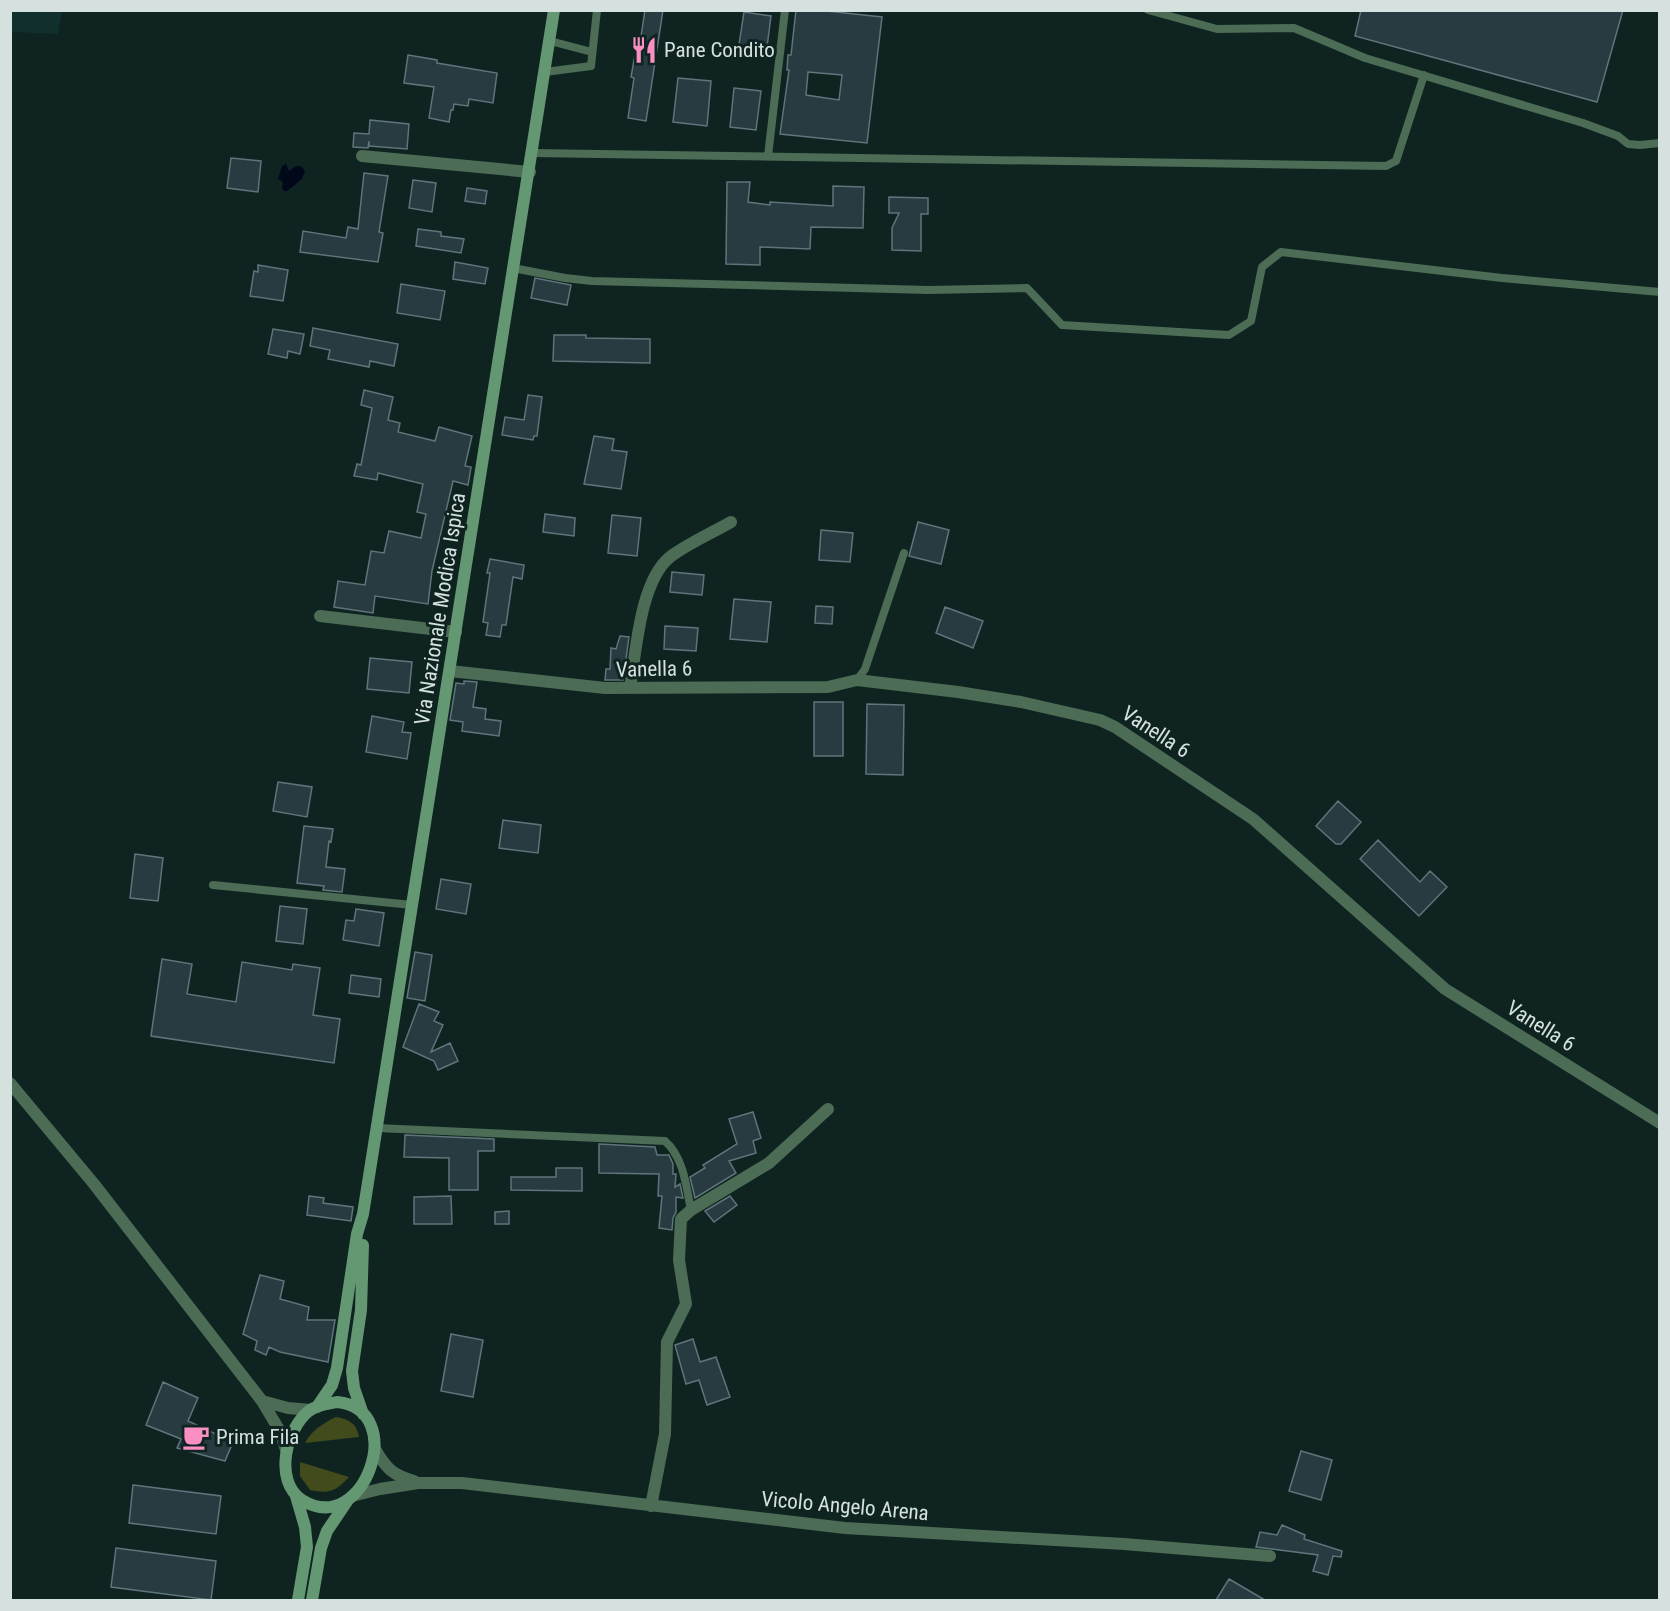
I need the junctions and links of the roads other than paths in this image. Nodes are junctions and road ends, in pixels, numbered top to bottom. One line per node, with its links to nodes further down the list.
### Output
1 (554, 10): 5 (main road, Via Nazionale Modica Ispica)
2 (597, 10): 6 (lane)
3 (785, 10): 12 (lane)
4 (1148, 10): 8 (lane)
5 (550, 41): 6 (lane); 7 (main road, Via Nazionale Modica Ispica)
6 (592, 52): 7 (lane)
7 (545, 72): 10 (main road, Via Nazionale Modica Ispica)
8 (1424, 75): 9 (lane); 12 (lane)
9 (1659, 143)
10 (533, 153): 12 (lane); 13 (main road, Via Nazionale Modica Ispica)
11 (362, 156): 13 (street)
12 (768, 156)
13 (530, 172): 14 (main road, Via Nazionale Modica Ispica)
14 (513, 268): 15 (lane); 19 (main road, Via Nazionale Modica Ispica)
15 (1659, 292)
16 (731, 522): 22 (street)
17 (904, 554): 21 (lane)
18 (320, 616): 19 (street)
19 (456, 632): 20 (main road, Via Nazionale Modica Ispica)
20 (450, 671): 22 (street, Vanella 6); 24 (main road, Via Nazionale Modica Ispica)
21 (857, 680): 22 (street, Vanella 6); 27 (street, Vanella 6)
22 (630, 688)
23 (213, 885): 24 (lane)
24 (412, 905): 28 (main road, Via Nazionale Modica Ispica)
25 (10, 1083): 31 (street)
26 (828, 1109): 29 (street)
27 (1659, 1123)
28 (377, 1128): 29 (lane); 30 (main road, Via Nazionale Modica Ispica)
29 (691, 1210): 39 (street)
30 (363, 1214): 32 (main road); 33 (main road)
31 (262, 1401): 32 (street); 35 (street)
32 (314, 1408): 33 (main road); 35 (main road)
33 (364, 1416): 34 (main road)
34 (375, 1449): 36 (street); 38 (main road)
35 (286, 1450): 37 (main road)
36 (418, 1483): 38 (street, Vicolo Angelo Arena); 39 (street, Vicolo Angelo Arena)
37 (296, 1496): 38 (main road); 41 (main road)
38 (350, 1498): 42 (main road)
39 (651, 1506): 40 (street, Vicolo Angelo Arena)
40 (1270, 1556)
41 (298, 1600)
42 (312, 1600)

